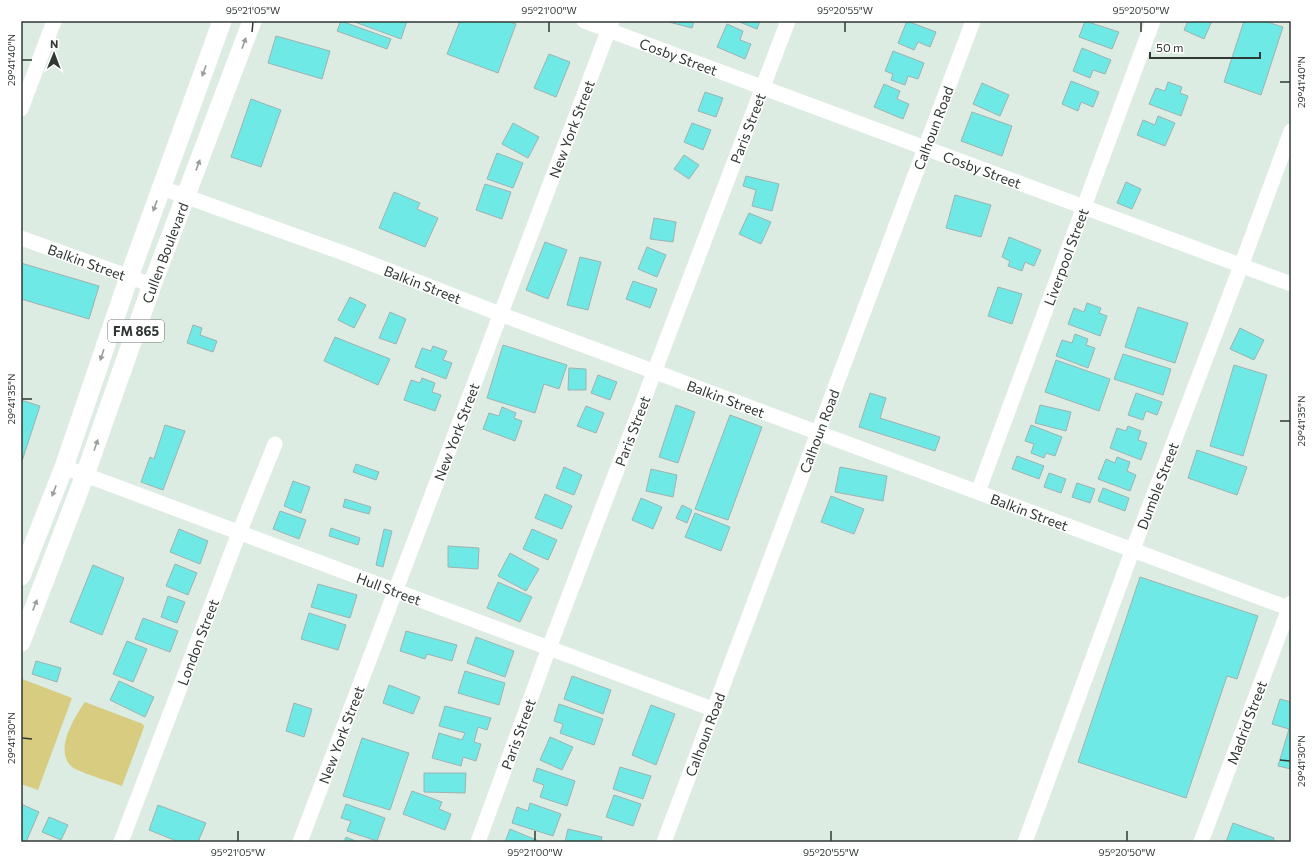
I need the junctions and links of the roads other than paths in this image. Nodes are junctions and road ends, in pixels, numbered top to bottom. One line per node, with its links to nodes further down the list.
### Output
1 (54, 21): 10 (street)
2 (222, 21): 13 (main road, Cullen Boulevard / FM 865, one-way to 13)
3 (252, 21): 14 (main road, Cullen Boulevard / FM 865, one-way to 3)
4 (584, 21): 8 (street, Cosby Street)
5 (788, 21): 9 (street, Paris Street)
6 (973, 21): 12 (street, Calhoun Road)
7 (1153, 21): 15 (street, Liverpool Street)
8 (610, 26): 9 (street, Cosby Street); 21 (street, New York Street)
9 (762, 87): 12 (street, Cosby Street); 22 (street, Paris Street)
10 (21, 108)
11 (1291, 131): 17 (street, Dumble Street)
12 (926, 149): 15 (street, Cosby Street); 23 (street, Calhoun Road)
13 (162, 188): 14 (street, Balkin Street); 18 (main road, Cullen Boulevard / FM 865, one-way to 18)
14 (187, 196): 20 (main road, Cullen Boulevard / FM 865); 21 (street, Balkin Street)
15 (1083, 207): 17 (street, Cosby Street); 27 (street, Liverpool Street)
16 (21, 238): 18 (street, Balkin Street)
17 (1241, 266): 19 (street, Cosby Street); 29 (street, Dumble Street)
18 (129, 277): 20 (street, Balkin Street); 25 (main road, Cullen Boulevard / FM 865, one-way to 25)
19 (1291, 284)
20 (152, 285): 26 (main road, Cullen Boulevard / FM 865, one-way to 20)
21 (500, 314): 22 (street, Balkin Street); 33 (street, New York Street)
22 (656, 371): 23 (street, Balkin Street); 36 (street, Paris Street)
23 (819, 432): 27 (street, Balkin Street); 37 (street, Calhoun Road)
24 (275, 444): 28 (street, London Street)
25 (64, 467): 26 (street, Hull Street); 30 (main road, Cullen Boulevard / FM 865, one-way to 30)
26 (85, 475): 28 (street, Hull Street); 31 (main road, Cullen Boulevard / FM 865)
27 (978, 492): 29 (street, Balkin Street)
28 (238, 533): 33 (street, Hull Street); 38 (street, London Street)
29 (1133, 549): 34 (street, Balkin Street); 42 (street, Dumble Street)
30 (25, 555): 31 (street); 32 (main road, Cullen Boulevard / FM 865)
31 (50, 565): 35 (main road, Cullen Boulevard / FM 865, one-way to 31)
32 (21, 576)
33 (396, 591): 36 (street, Hull Street); 39 (street, New York Street)
34 (1290, 607): 43 (street, Madrid Street)
35 (21, 642)
36 (549, 648): 37 (street, Hull Street); 40 (street, Paris Street)
37 (715, 710): 41 (street, Calhoun Road)
38 (121, 842)
39 (300, 842)
40 (478, 842)
41 (664, 842)
42 (1025, 842)
43 (1201, 842)

